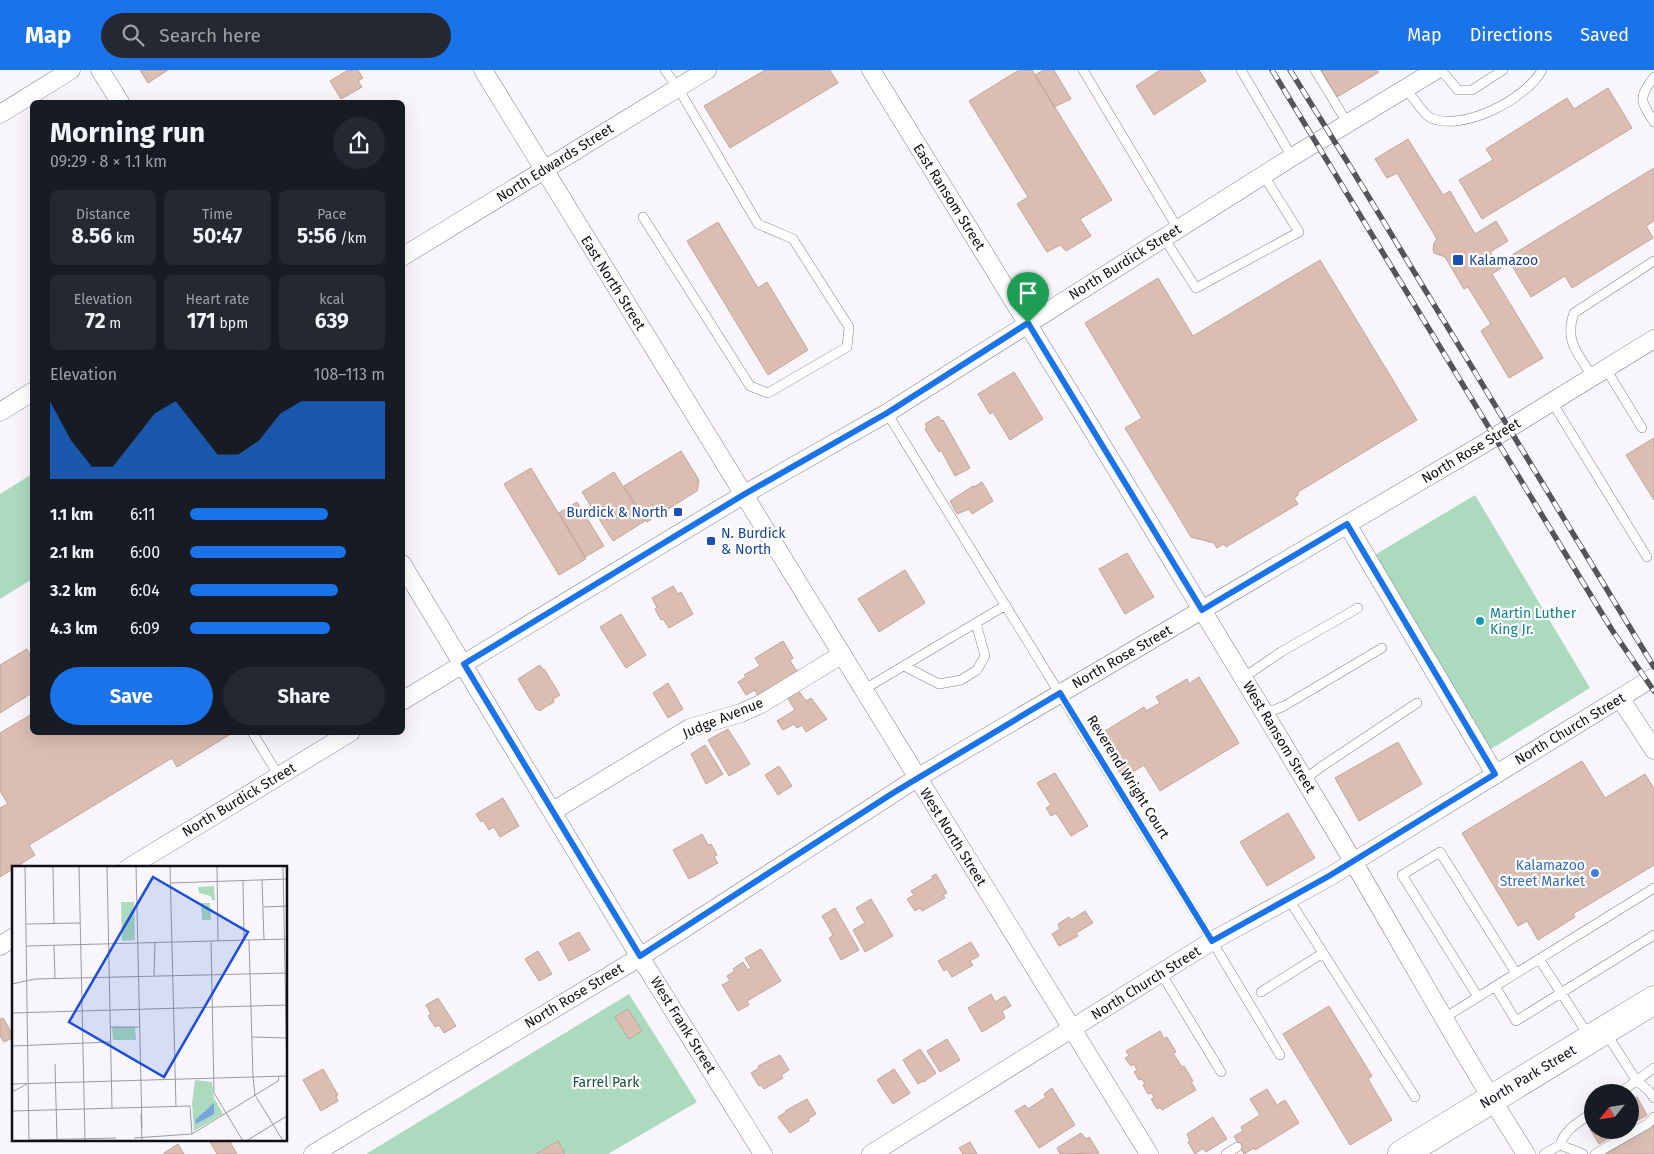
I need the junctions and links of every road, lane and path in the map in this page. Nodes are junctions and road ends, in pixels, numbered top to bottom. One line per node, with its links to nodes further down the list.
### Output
1 (71, 70): 18 (street)
2 (100, 70): 17 (street)
3 (483, 70): 22 (street, East North Street)
4 (665, 70): 15 (lane)
5 (707, 70): 15 (street, North Edwards Street)
6 (871, 70): 28 (street, East Ransom Street)
7 (1083, 70): 25 (lane)
8 (1241, 70): 21 (lane)
9 (1315, 70): 20 (lane)
10 (1436, 70): 16 (street, North Burdick Street)
11 (1441, 70): 12 (lane)
12 (1503, 70)
13 (1542, 70): 16 (lane)
14 (1654, 77): 19 (lane)
15 (678, 88): 22 (street, North Edwards Street); 24 (lane)
16 (1406, 89): 20 (street, North Burdick Street)
17 (119, 100)
18 (0, 114)
19 (1654, 122)
20 (1348, 124): 21 (street, North Burdick Street)
21 (1292, 157): 23 (street, North Burdick Street)
22 (543, 170): 26 (street, North Edwards Street); 36 (street, East North Street)
23 (1264, 176): 25 (street, North Burdick Street); 25 (lane)
24 (643, 217)
25 (1171, 234): 28 (street, North Burdick Street)
26 (405, 255)
27 (1654, 261): 30 (lane)
28 (1028, 323): 34 (street, North Burdick Street); 42 (street, West Ransom Street)
29 (1654, 339): 30 (street, North Rose Street)
30 (1599, 373): 32 (street, North Rose Street); 35 (lane)
31 (30, 393): 33 (street)
32 (1552, 402): 37 (street, North Rose Street); 38 (lane)
33 (0, 412)
34 (887, 413): 36 (street, North Burdick Street); 40 (lane, Reverend Wright Court)
35 (1642, 428)
36 (743, 495): 45 (street, West North Street); 46 (street, North Burdick Street)
37 (1347, 524): 42 (street, North Rose Street); 59 (street)
38 (1647, 557)
39 (407, 582): 46 (street, West Frank Street)
40 (1006, 606): 43 (lane); 51 (lane, Reverend Wright Court)
41 (1358, 608): 49 (lane)
42 (1202, 610): 49 (street, West Ransom Street); 51 (street, North Rose Street)
43 (976, 623): 47 (lane); 47 (lane)
44 (1382, 648): 55 (lane)
45 (842, 655): 50 (street, West North Street); 63 (street, Judge Avenue)
46 (464, 664): 53 (street, North Burdick Street); 63 (street, West Frank Street)
47 (904, 666): 50 (lane)
48 (1654, 677): 52 (street, North Church Street)
49 (1243, 678): 55 (street, West Ransom Street)
50 (863, 690): 61 (street, West North Street)
51 (1060, 693): 61 (street, North Rose Street); 70 (lane, Reverend Wright Court)
52 (1620, 698): 58 (street); 59 (street, North Church Street)
53 (405, 699)
54 (1417, 703): 62 (lane)
55 (1264, 714): 62 (street, West Ransom Street)
56 (254, 735): 60 (lane)
57 (346, 735): 60 (street, North Burdick Street)
58 (1654, 750)
59 (1495, 774): 64 (street, North Church Street)
60 (280, 776): 65 (street, North Burdick Street)
61 (917, 778): 73 (street, North Rose Street); 83 (street, West North Street)
62 (1304, 780): 64 (street, West Ransom Street)
63 (553, 810): 73 (street, West Frank Street)
64 (1353, 862): 67 (street, North Church Street); 82 (street, West Ransom Street)
65 (131, 866)
66 (1654, 888): 74 (lane)
67 (1288, 898): 70 (street, North Church Street); 72 (lane)
68 (1654, 935): 79 (lane)
69 (12, 938): 71 (street)
70 (1212, 941): 75 (street, North Church Street); 85 (lane, Reverend Wright Court)
71 (0, 946)
72 (1323, 953): 78 (lane); 90 (lane)
73 (640, 956): 97 (street, North Rose Street); 98 (street, West Frank Street)
74 (1539, 959): 76 (lane); 79 (lane)
75 (1160, 973): 83 (street, North Church Street); 87 (lane)
76 (1516, 973): 77 (lane); 80 (lane)
77 (1495, 986): 79 (lane); 80 (lane)
78 (1261, 992)
79 (1561, 993): 84 (lane)
80 (1478, 997): 82 (lane)
81 (1654, 1000): 84 (main road, North Park Street)
82 (1444, 1018): 92 (street, West Ransom Street)
83 (1072, 1029): 99 (street, North Church Street); 100 (street, West North Street)
84 (1598, 1034): 88 (lane); 92 (main road, North Park Street)
85 (1280, 1055)
86 (1654, 1068): 88 (lane)
87 (1221, 1072)
88 (1636, 1080): 89 (lane); 91 (lane)
89 (1631, 1084)
90 (1415, 1097)
91 (1654, 1098)
92 (1492, 1100): 102 (main road, North Park Street); 103 (street, West Ransom Street)
93 (1654, 1117): 106 (lane)
94 (1584, 1119): 95 (lane)
95 (1560, 1146): 104 (lane); 105 (lane)
96 (1237, 1148): 101 (lane)
97 (313, 1154)
98 (763, 1154)
99 (871, 1154)
100 (1149, 1154)
101 (1226, 1154)
102 (1402, 1154)
103 (1526, 1154)
104 (1544, 1154)
105 (1583, 1154)
106 (1595, 1154)

